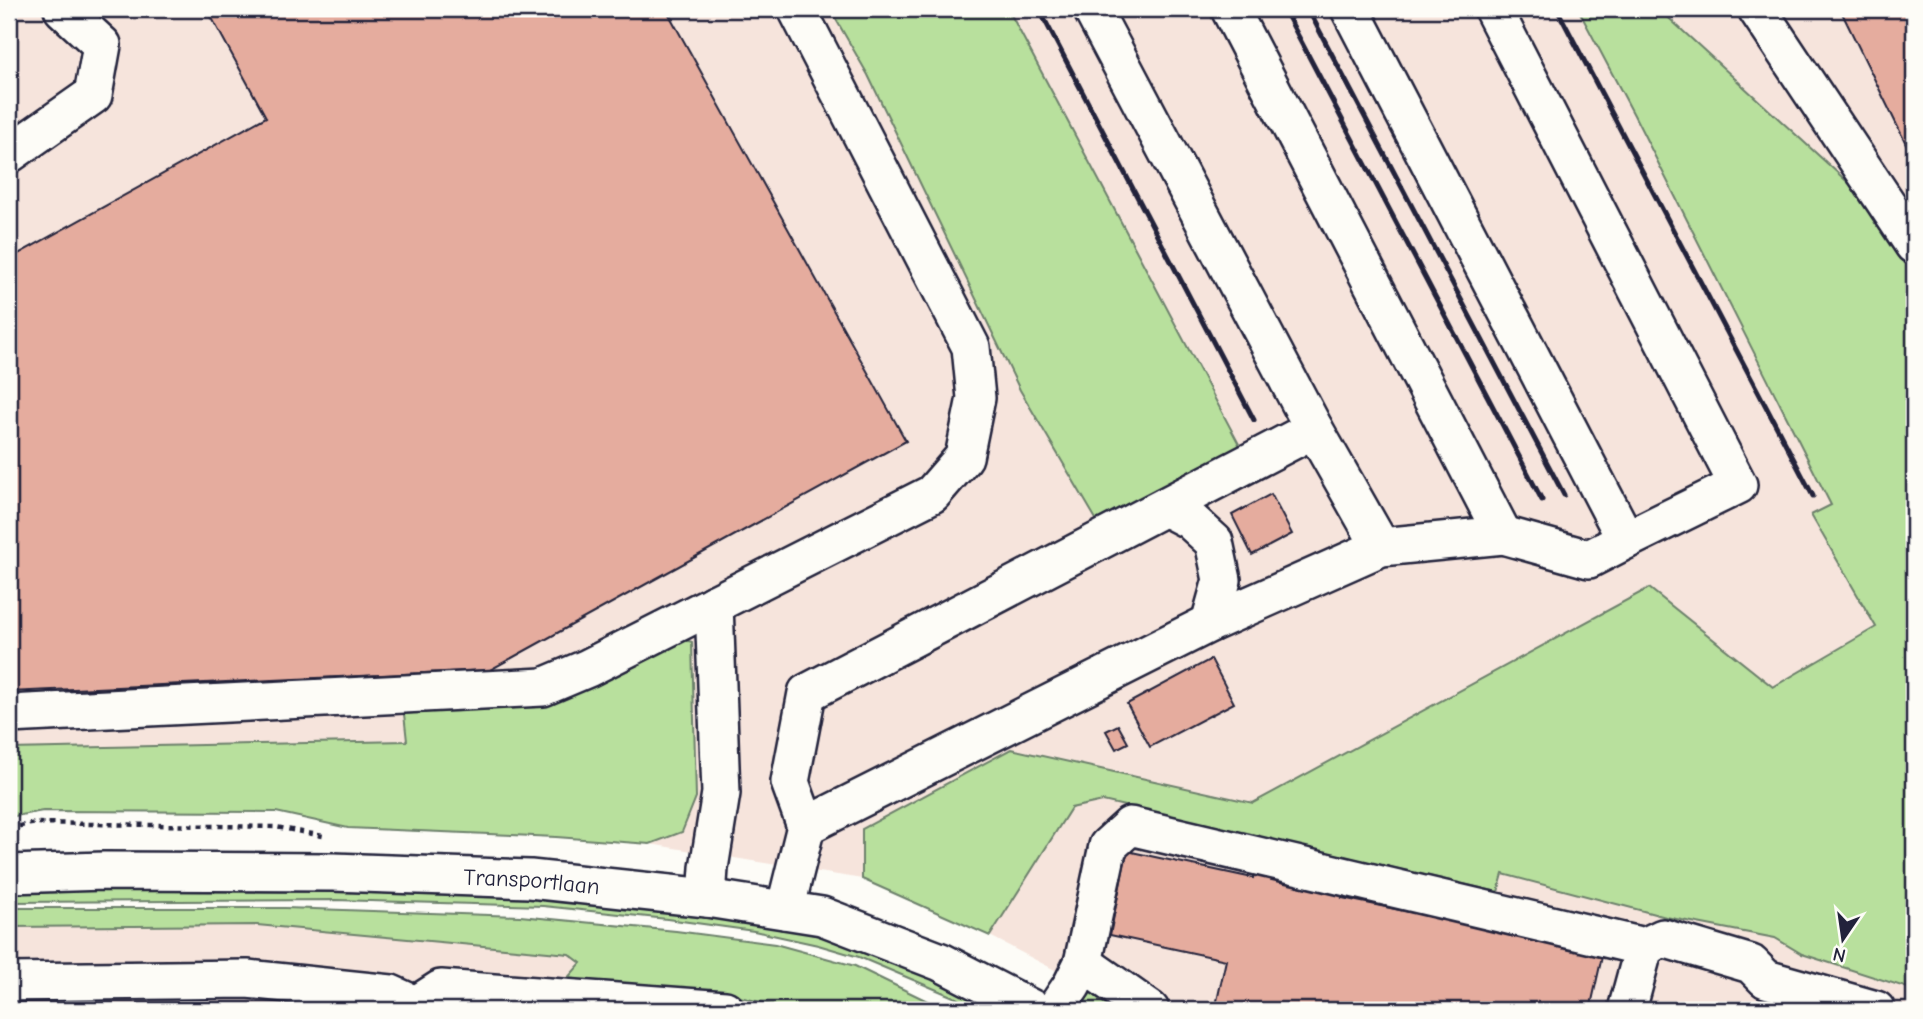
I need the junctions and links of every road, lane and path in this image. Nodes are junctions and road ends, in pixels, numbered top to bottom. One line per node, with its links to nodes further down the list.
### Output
1 (63, 9): 8 (street)
2 (797, 9): 15 (street)
3 (1092, 9): 10 (street)
4 (1230, 9): 12 (street)
5 (1350, 9): 13 (street)
6 (1493, 9): 13 (street)
7 (1757, 9): 9 (street)
8 (9, 154)
9 (1914, 245)
10 (1314, 429): 11 (street); 14 (street)
11 (1165, 507): 16 (street); 18 (street)
12 (1503, 535): 13 (street); 14 (street)
13 (1626, 540)
14 (1381, 547): 16 (street)
15 (714, 604): 17 (street); 20 (street)
16 (1210, 623): 18 (street)
17 (9, 714)
18 (806, 826): 21 (street)
19 (9, 874): 20 (street, Transportlaan)
20 (707, 898): 21 (street, Transportlaan)
21 (785, 910): 28 (street, Transportlaan)
22 (1644, 947): 23 (street); 25 (street); 31 (street)
23 (1083, 962): 29 (street); 30 (street)
24 (9, 982): 26 (street)
25 (1761, 995): 32 (street)
26 (421, 1008): 27 (street)
27 (725, 1010)
28 (1034, 1010)
29 (1055, 1010)
30 (1150, 1010)
31 (1627, 1010)
32 (1876, 1010)

